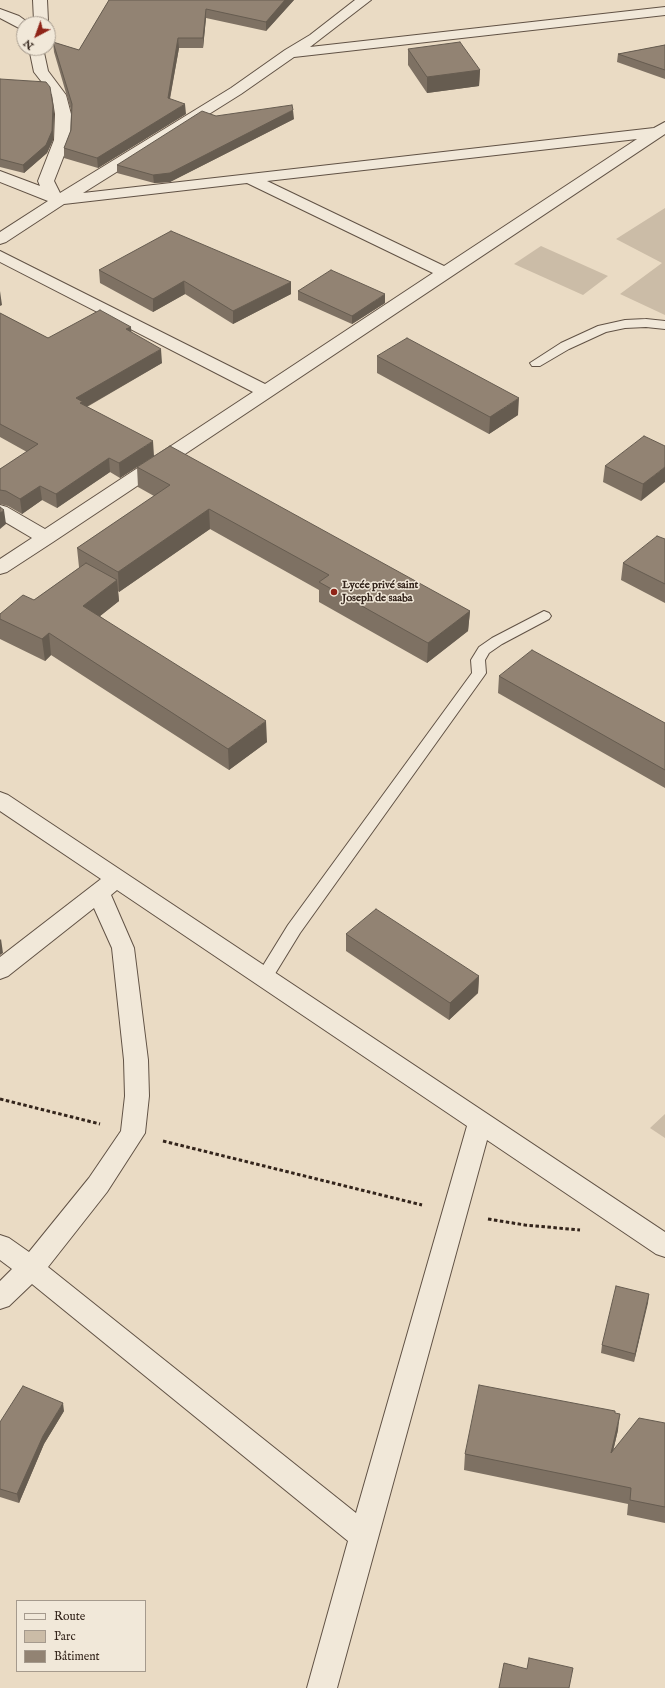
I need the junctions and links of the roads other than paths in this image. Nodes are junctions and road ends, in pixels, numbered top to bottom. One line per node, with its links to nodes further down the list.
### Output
1 (40, 0): 5 (street)
2 (364, 0): 7 (street)
3 (665, 11): 7 (street)
4 (0, 13): 6 (street)
5 (41, 16)
6 (16, 19)
7 (290, 53): 14 (street)
8 (38, 56): 10 (street)
9 (33, 84): 10 (street)
10 (52, 85): 14 (street)
11 (661, 129): 13 (street); 17 (street)
12 (0, 176): 14 (street)
13 (250, 178): 14 (street); 17 (street)
14 (57, 199): 15 (street)
15 (0, 239)
16 (0, 256): 20 (street)
17 (445, 273): 20 (street)
18 (665, 325): 19 (lane)
19 (536, 363)
20 (266, 392): 22 (street)
21 (0, 511): 22 (street)
22 (46, 538): 23 (street)
23 (0, 568)
24 (544, 616): 28 (lane)
25 (0, 800): 26 (street)
26 (108, 886): 27 (street); 28 (street); 32 (street)
27 (0, 970)
28 (264, 977): 29 (street)
29 (480, 1122): 31 (street); 34 (street)
30 (0, 1246): 32 (street)
31 (665, 1246)
32 (31, 1268): 33 (street); 34 (street)
33 (0, 1298)
34 (363, 1536): 35 (street)
35 (322, 1688)

